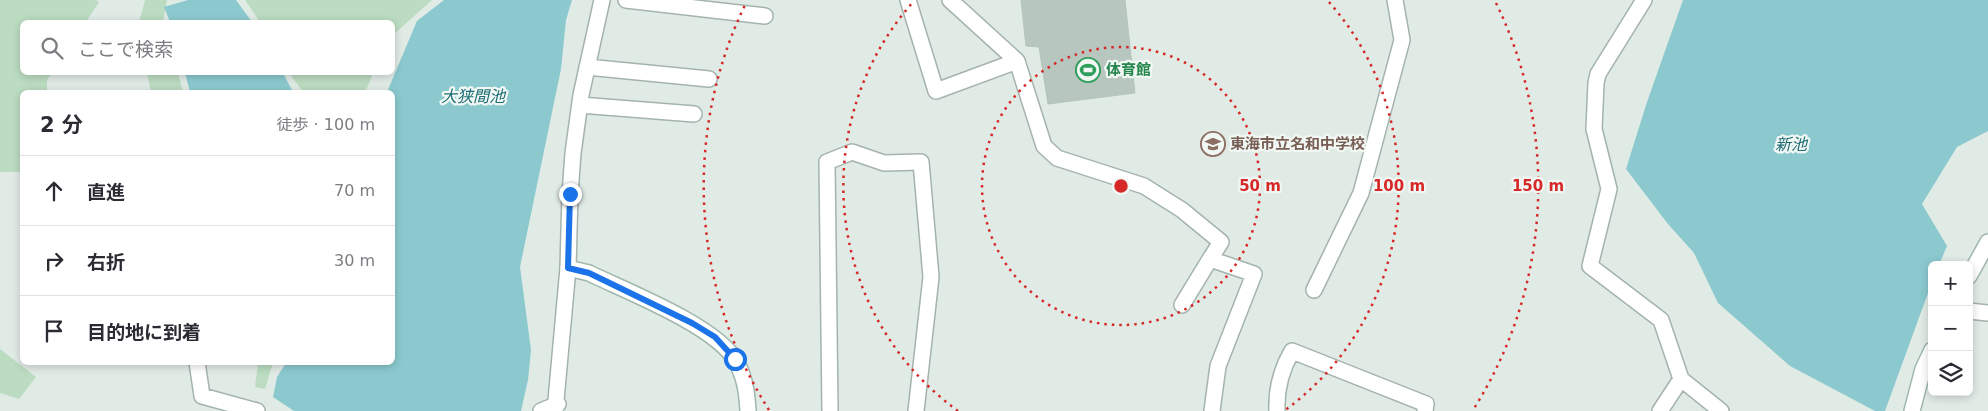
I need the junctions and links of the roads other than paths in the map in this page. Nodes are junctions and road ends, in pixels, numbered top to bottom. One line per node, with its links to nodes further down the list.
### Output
1 (602, 0): 9 (street)
2 (626, 0): 7 (street)
3 (908, 0): 8 (street)
4 (950, 0): 8 (street)
5 (1395, 0): 17 (street)
6 (1644, 0): 23 (street)
7 (765, 16)
8 (1017, 61): 14 (street)
9 (586, 67): 10 (street); 11 (street)
10 (709, 79)
11 (580, 105): 12 (street); 15 (street)
12 (694, 114)
13 (1988, 242): 16 (street)
14 (1210, 259): 18 (street); 30 (street)
15 (568, 268): 24 (street); 27 (street)
16 (1973, 269)
17 (1314, 290)
18 (1182, 305)
19 (1973, 311): 20 (street)
20 (1988, 312)
21 (1932, 351): 35 (street)
22 (197, 365): 25 (street)
23 (1680, 379): 33 (street); 34 (street)
24 (557, 408): 26 (street)
25 (257, 411)
26 (540, 411)
27 (748, 411)
28 (830, 411): 29 (street)
29 (916, 411)
30 (1212, 411)
31 (1277, 411): 32 (street)
32 (1425, 411)
33 (1660, 411)
34 (1721, 411)
35 (1912, 411)

